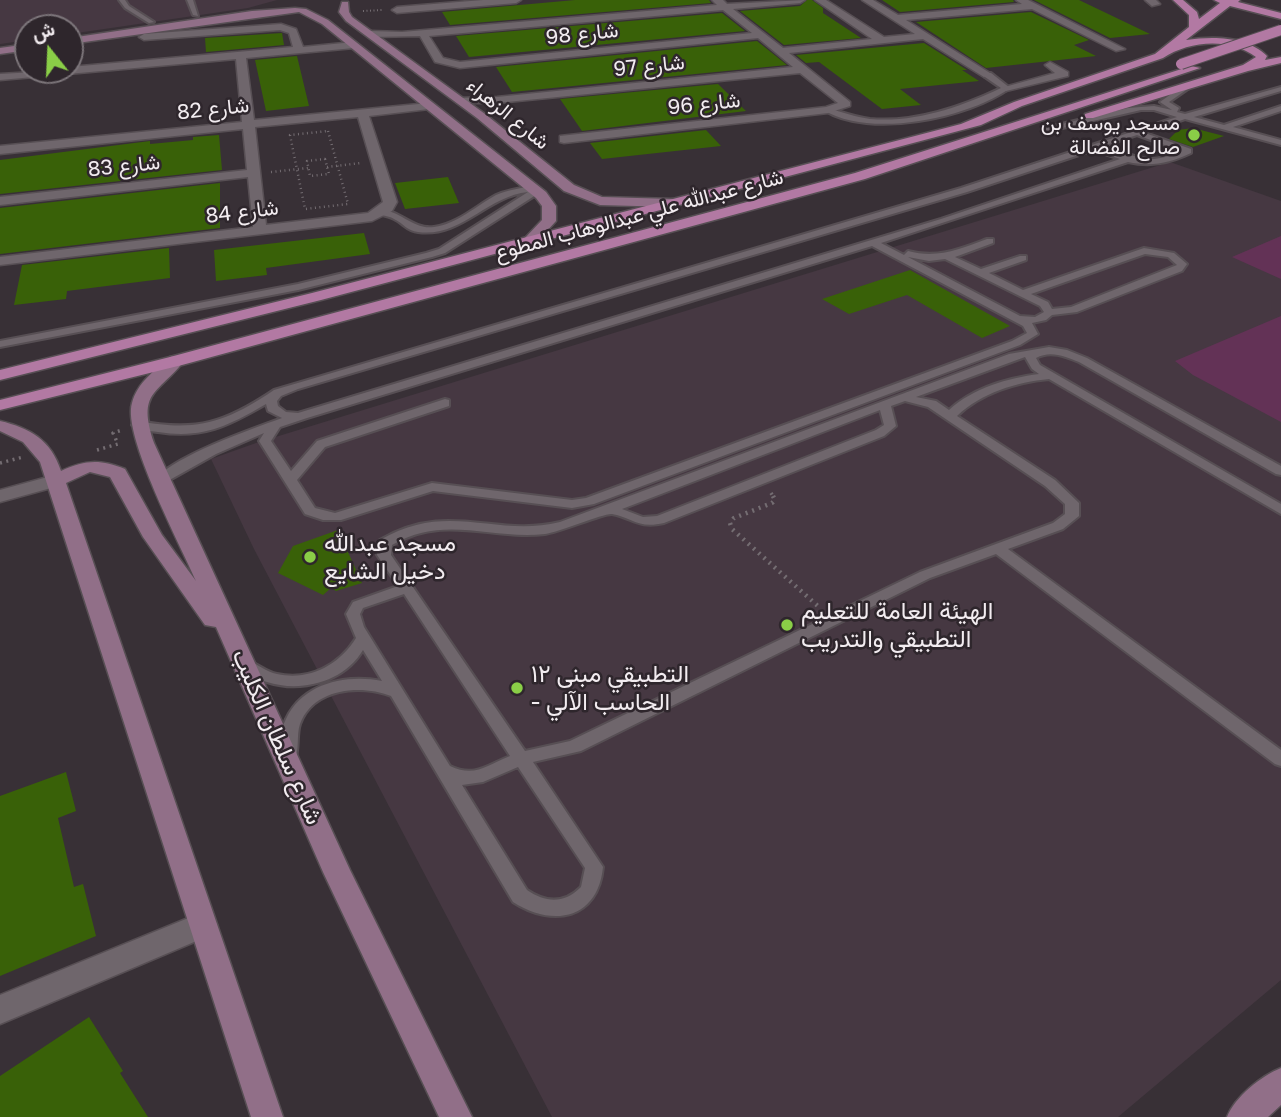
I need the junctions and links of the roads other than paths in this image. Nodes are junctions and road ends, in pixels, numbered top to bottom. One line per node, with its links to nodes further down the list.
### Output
1 (122, 0): 22 (lane)
2 (190, 0): 19 (lane)
3 (516, 0): 16 (street)
4 (800, 0): 12 (street)
5 (820, 0): 34 (street)
6 (867, 0): 21 (street)
7 (1020, 0): 14 (street)
8 (1178, 0): 24 (main road)
9 (1258, 0): 15 (main road)
10 (276, 1): 17 (street, شارع الزهراء); 18 (street)
11 (1227, 1): 20 (main road); 24 (main road)
12 (721, 3): 27 (street); 28 (street)
13 (342, 5): 17 (street); 31 (street, شارع الزهراء)
14 (1033, 6): 21 (street); 37 (street)
15 (1281, 6)
16 (397, 10)
17 (299, 11): 18 (street); 35 (street, شارع الزهراء)
18 (232, 13): 19 (street); 26 (street)
19 (196, 15): 22 (street)
20 (1281, 16)
21 (897, 18): 29 (street)
22 (151, 22): 25 (street)
23 (1281, 30): 45 (main road, شارع عبدالله علي عبدالوهاب المطوع, bridge)
24 (1194, 31): 36 (main road)
25 (84, 32)
26 (132, 32): 30 (street); 33 (street)
27 (423, 33): 28 (street, شارع 98); 31 (street)
28 (761, 35): 39 (street)
29 (926, 36): 34 (street); 50 (street)
30 (144, 37): 38 (street); 42 (street)
31 (376, 38): 44 (street, شارع الزهراء)
32 (1281, 38): 45 (main road, شارع عبدالله علي عبدالوهاب المطوع)
33 (84, 39)
34 (883, 41): 39 (street)
35 (354, 45): 38 (street); 49 (street, شارع الزهراء)
36 (1178, 45): 46 (main road); 68 (main road)
37 (1120, 49)
38 (299, 51): 40 (street)
39 (781, 51): 47 (street)
40 (241, 56): 42 (street); 67 (street)
41 (1281, 60): 46 (main road)
42 (143, 65): 51 (street)
43 (1050, 65): 53 (street)
44 (415, 66): 49 (street); 52 (street, شارع الزهراء)
45 (1188, 66): 68 (main road, شارع عبدالله علي عبدالوهاب المطوع); 78 (main road, شارع عبدالله علي عبدالوهاب المطوع)
46 (1245, 68): 55 (main road)
47 (804, 69): 59 (street, شارع 97); 62 (street, شارع 96)
48 (1027, 69): 53 (street)
49 (386, 71): 54 (street, شارع الزهراء)
50 (988, 75): 56 (lane)
51 (0, 77)
52 (430, 77): 54 (street); 58 (street, شارع الزهراء)
53 (1047, 79): 56 (street)
54 (401, 83): 60 (street, شارع الزهراء)
55 (1188, 86): 65 (lane); 70 (main road)
56 (1006, 88): 62 (lane)
57 (1280, 90): 65 (lane)
58 (460, 100): 59 (street, شارع 97); 63 (street, شارع الزهراء)
59 (497, 100): 63 (street, شارع 97)
60 (429, 106): 64 (street, شارع 82); 66 (street, شارع الزهراء)
61 (1281, 108): 69 (lane)
62 (828, 110): 72 (street, شارع 96)
63 (477, 113): 66 (street); 79 (street, شارع الزهراء)
64 (363, 114): 67 (street, شارع 82); 83 (street)
65 (1187, 116): 69 (lane); 70 (lane); 71 (lane)
66 (450, 122): 80 (street, شارع الزهراء)
67 (248, 124): 75 (street, شارع 82); 77 (street)
68 (963, 127): 82 (main road, شارع عبدالله علي عبدالوهاب المطوع)
69 (1226, 127): 73 (lane)
70 (1045, 129): 78 (main road)
71 (1138, 133): 74 (lane); 76 (lane)
72 (564, 139)
73 (1281, 143)
74 (1116, 145): 76 (lane); 94 (lane)
75 (0, 150)
76 (1128, 159): 85 (lane)
77 (253, 173): 81 (street, شارع 83); 84 (street)
78 (860, 176): 102 (main road, شارع عبدالله علي عبدالوهاب المطوع)
79 (561, 181): 80 (street); 82 (street, شارع الزهراء)
80 (534, 190): 83 (lane); 87 (street, شارع الزهراء); 100 (lane)
81 (0, 201)
82 (673, 203): 87 (main road, شارع عبدالله علي عبدالوهاب المطوع)
83 (382, 212): 84 (street, شارع 84)
84 (260, 231): 91 (street, شارع 84)
85 (896, 233): 88 (lane); 89 (lane)
86 (990, 241): 89 (lane)
87 (529, 242): 103 (main road, شارع عبدالله علي عبدالوهاب المطوع)
88 (874, 243): 97 (lane); 98 (lane)
89 (948, 257): 92 (lane)
90 (1023, 258): 92 (lane)
91 (0, 261)
92 (982, 272): 93 (lane)
93 (1023, 293): 96 (lane); 96 (lane)
94 (600, 306): 95 (lane); 98 (lane)
95 (567, 308): 99 (lane); 105 (lane)
96 (1049, 312): 97 (lane)
97 (1017, 318): 117 (lane)
98 (617, 320): 99 (lane)
99 (592, 328): 110 (lane)
100 (0, 344)
101 (1037, 352): 104 (lane); 106 (lane); 115 (lane)
102 (176, 361): 108 (main road, شارع عبدالله علي عبدالوهاب المطوع); 112 (street)
103 (0, 375)
104 (1051, 376): 111 (lane); 121 (lane)
105 (279, 392): 110 (lane); 112 (lane)
106 (905, 398): 109 (lane); 111 (lane)
107 (445, 403): 117 (lane)
108 (0, 405)
109 (885, 405): 120 (lane); 120 (lane)
110 (303, 415): 113 (lane)
111 (950, 416): 122 (lane)
112 (138, 425): 116 (street, شارع سلطان الكليب)
113 (275, 425): 116 (lane); 117 (lane)
114 (0, 426): 118 (street)
115 (1281, 471)
116 (161, 479): 125 (street, شارع سلطان الكليب)
117 (290, 480)
118 (55, 481): 119 (street); 125 (street); 131 (street)
119 (0, 496)
120 (610, 509): 123 (lane)
121 (1281, 510)
122 (998, 549): 127 (lane); 128 (lane)
123 (407, 588): 124 (lane); 127 (lane)
124 (363, 639): 125 (lane); 126 (lane)
125 (247, 666): 129 (street, شارع سلطان الكليب)
126 (397, 693): 129 (lane); 130 (lane)
127 (521, 759): 130 (lane); 130 (lane)
128 (1281, 759)
129 (288, 761): 135 (street, شارع سلطان الكليب)
130 (446, 770)
131 (203, 925): 132 (street); 134 (street)
132 (0, 1010)
133 (1281, 1084): 136 (street)
134 (267, 1117)
135 (456, 1117)
136 (1243, 1117)

